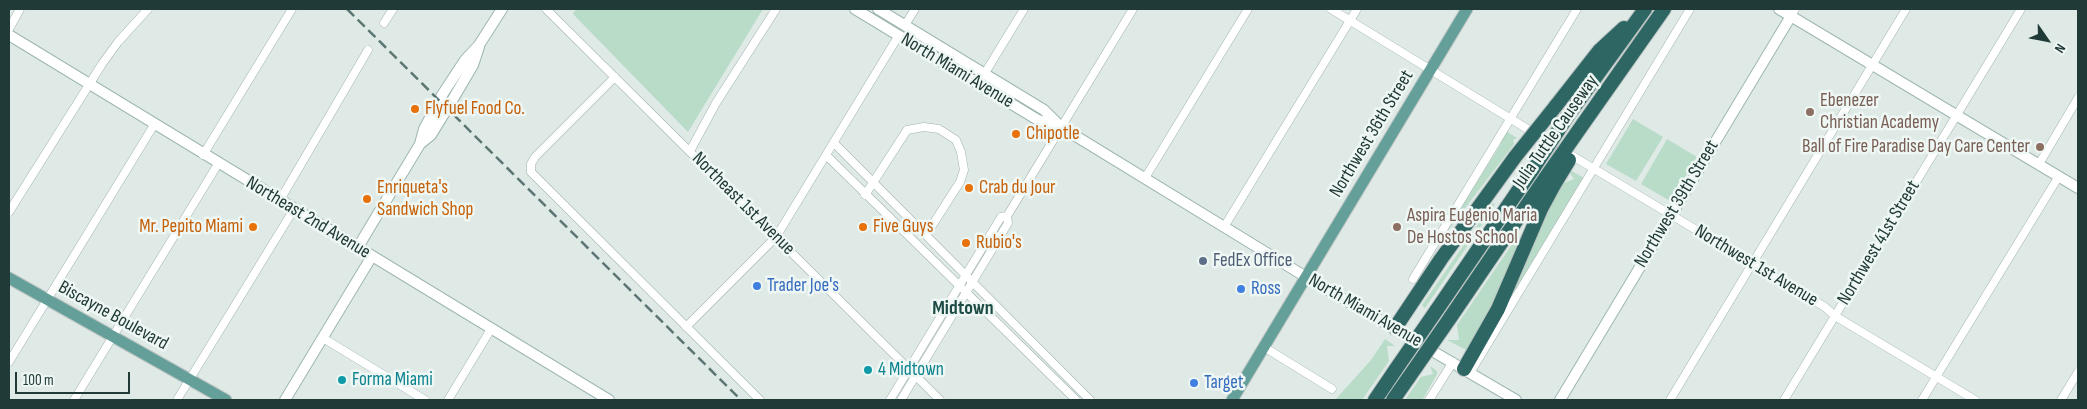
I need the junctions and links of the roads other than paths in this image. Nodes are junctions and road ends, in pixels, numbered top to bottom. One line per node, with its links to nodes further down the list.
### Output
1 (20, 9): 32 (street)
2 (148, 9): 40 (street)
3 (292, 9): 50 (street)
4 (393, 9): 29 (street)
5 (502, 9): 69 (main road)
6 (546, 9): 39 (street, Northeast 1st Avenue)
7 (776, 9): 49 (street)
8 (855, 9): 34 (main road, North Miami Avenue)
9 (867, 9): 27 (main road)
10 (878, 9): 27 (main road, North Miami Avenue)
11 (915, 9): 30 (street)
12 (1024, 9): 38 (street)
13 (1133, 9): 47 (street)
14 (1248, 9): 56 (street)
15 (1331, 9): 28 (street, Northwest 1st Avenue)
16 (1357, 9): 28 (street)
17 (1468, 9): 37 (main road, Northwest 36th Street)
18 (1577, 9): 45 (street)
19 (1636, 9): 31 (highway)
20 (1646, 9): 43 (highway)
21 (1664, 9): 57 (highway, Julia Tuttle Causeway, bridge)
22 (1690, 9): 54 (street)
23 (1779, 9): 26 (main road)
24 (1906, 9): 36 (street)
25 (2022, 9): 44 (street, Northwest 41st Street)
26 (1793, 12): 36 (main road); 64 (main road, Northwest 39th Street)
27 (889, 16): 30 (main road, North Miami Avenue)
28 (1350, 20): 37 (street, Northwest 1st Avenue); 66 (street)
29 (384, 23)
30 (905, 25): 38 (main road, North Miami Avenue)
31 (1624, 28): 43 (highway); 82 (highway, bridge)
32 (9, 29)
33 (9, 35): 40 (main road, Northeast 2nd Avenue)
34 (899, 35): 41 (main road); 47 (main road, North Miami Avenue); 48 (street)
35 (368, 50): 61 (street)
36 (1872, 65): 44 (main road); 71 (street)
37 (1431, 69): 45 (street, Northwest 1st Avenue); 73 (main road, Northwest 36th Street)
38 (985, 73): 41 (main road, North Miami Avenue)
39 (615, 77): 49 (street, Northeast 1st Avenue); 81 (street)
40 (89, 84): 46 (main road, Northeast 2nd Avenue); 63 (street)
41 (1010, 89): 47 (main road, North Miami Avenue)
42 (2078, 98): 53 (street)
43 (1569, 114): 109 (highway, Julia Tuttle Causeway, bridge)
44 (1956, 115): 53 (main road); 80 (street, Northwest 41st Street)
45 (1510, 118): 54 (street, Northwest 1st Avenue); 75 (street)
46 (154, 125): 50 (main road, Northeast 2nd Avenue); 79 (street)
47 (1062, 128): 56 (main road, North Miami Avenue); 65 (street)
48 (834, 143): 51 (street); 58 (street)
49 (690, 151): 68 (street, Northeast 1st Avenue)
50 (204, 155): 52 (main road, Northeast 2nd Avenue)
51 (826, 155): 60 (street); 68 (street)
52 (218, 164): 61 (main road, Northeast 2nd Avenue); 84 (street)
53 (2039, 164): 55 (main road)
54 (1594, 169): 64 (street, Northwest 1st Avenue); 88 (street)
55 (2059, 176): 59 (main road); 92 (street)
56 (1145, 178): 66 (main road, North Miami Avenue)
57 (1551, 180): 88 (highway); 110 (highway, Julia Tuttle Causeway, bridge)
58 (873, 182): 60 (street); 67 (street); 67 (street)
59 (2078, 188)
60 (865, 195): 77 (street)
61 (280, 200): 62 (main road, Northeast 2nd Avenue)
62 (294, 209): 69 (main road, Northeast 2nd Avenue); 93 (street)
63 (9, 212)
64 (1671, 215): 71 (street, Northwest 1st Avenue); 113 (main road, Northwest 39th Street)
65 (1007, 216): 72 (street); 76 (street)
66 (1224, 227): 73 (main road, North Miami Avenue)
67 (926, 235): 72 (street)
68 (776, 237): 81 (street); 89 (street, Northeast 1st Avenue)
69 (358, 247): 70 (main road, Northeast 2nd Avenue)
70 (372, 256): 83 (main road, Northeast 2nd Avenue); 85 (main road)
71 (1752, 263): 80 (street, Northwest 1st Avenue); 114 (street)
72 (966, 276): 76 (street); 77 (street)
73 (1306, 277): 82 (main road, North Miami Avenue); 86 (main road, Northwest 36th Street)
74 (9, 278): 79 (main road, Biscayne Boulevard)
75 (1413, 279)
76 (972, 282): 78 (street); 107 (street)
77 (960, 285): 78 (street); 89 (street)
78 (966, 292): 91 (street); 106 (street)
79 (47, 300): 84 (main road, Biscayne Boulevard); 87 (street)
80 (1834, 316): 92 (street, Northwest 1st Avenue); 115 (street, Northwest 41st Street)
81 (686, 327): 102 (street)
82 (1395, 328): 88 (main road, North Miami Avenue)
83 (492, 329): 100 (street); 101 (main road, Northeast 2nd Avenue)
84 (112, 336): 93 (main road, Biscayne Boulevard); 95 (street)
85 (323, 338): 98 (main road); 99 (street)
86 (1264, 348): 94 (street); 108 (main road, Northwest 36th Street)
87 (9, 362)
88 (1462, 368): 111 (street); 112 (main road, North Miami Avenue)
89 (909, 369): 91 (street, Northeast 1st Avenue); 103 (street)
90 (2078, 372): 118 (street)
91 (915, 376): 104 (street); 105 (street, Northeast 1st Avenue)
92 (1936, 377): 116 (street); 117 (street, Northwest 1st Avenue)
93 (190, 380): 96 (street); 97 (main road, Biscayne Boulevard)
94 (1332, 389)
95 (74, 400)
96 (178, 400)
97 (226, 400)
98 (285, 400)
99 (425, 400)
100 (448, 400)
101 (609, 400)
102 (760, 400)
103 (890, 400)
104 (901, 400)
105 (940, 400)
106 (1076, 400)
107 (1090, 400)
108 (1232, 400)
109 (1375, 400)
110 (1393, 400)
111 (1429, 400)
112 (1516, 400)
113 (1560, 400)
114 (1670, 400)
115 (1784, 400)
116 (1922, 400)
117 (1975, 400)
118 (2061, 400)

